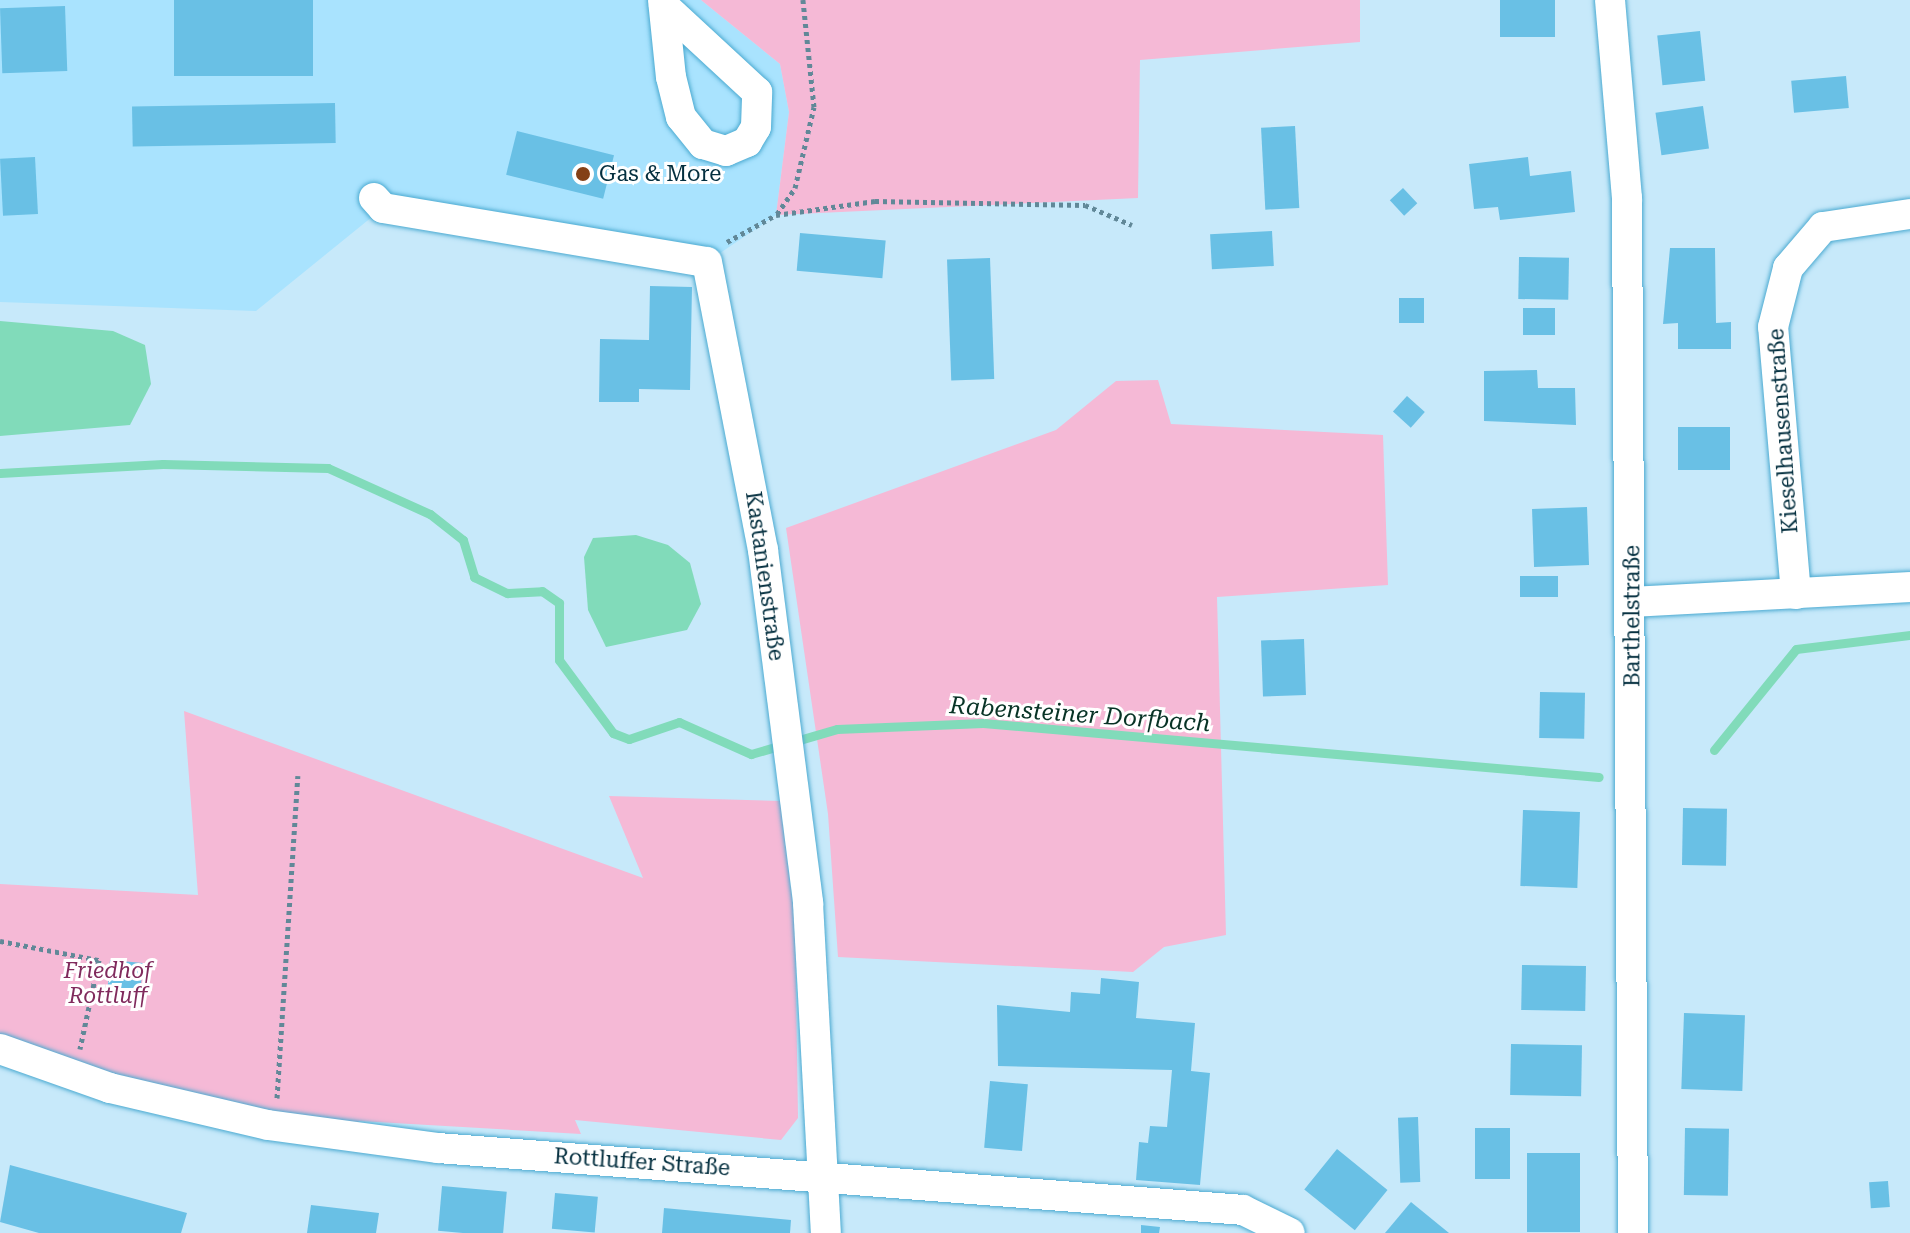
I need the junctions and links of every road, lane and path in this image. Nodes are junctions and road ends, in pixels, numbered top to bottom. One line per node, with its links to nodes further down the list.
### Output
1 (803, 0): 5 (path)
2 (1610, 0): 10 (street, Barthelstraße)
3 (374, 198): 7 (street)
4 (1910, 214): 9 (street, Kieselhausenstraße)
5 (776, 215): 6 (path); 7 (path)
6 (1132, 225)
7 (707, 262): 16 (street, Kastanienstraße)
8 (1910, 587): 9 (street)
9 (1796, 594): 10 (street)
10 (1632, 602): 19 (street, Barthelstraße)
11 (298, 776): 15 (path)
12 (0, 941): 14 (path)
13 (0, 1049): 14 (street, Rottluffer Straße)
14 (71, 1074): 15 (street, Rottluffer Straße)
15 (275, 1126): 16 (street, Rottluffer Straße)
16 (822, 1174): 17 (street, Kastanienstraße); 18 (street, Rottluffer Straße)
17 (826, 1233)
18 (1290, 1233)
19 (1633, 1233)

